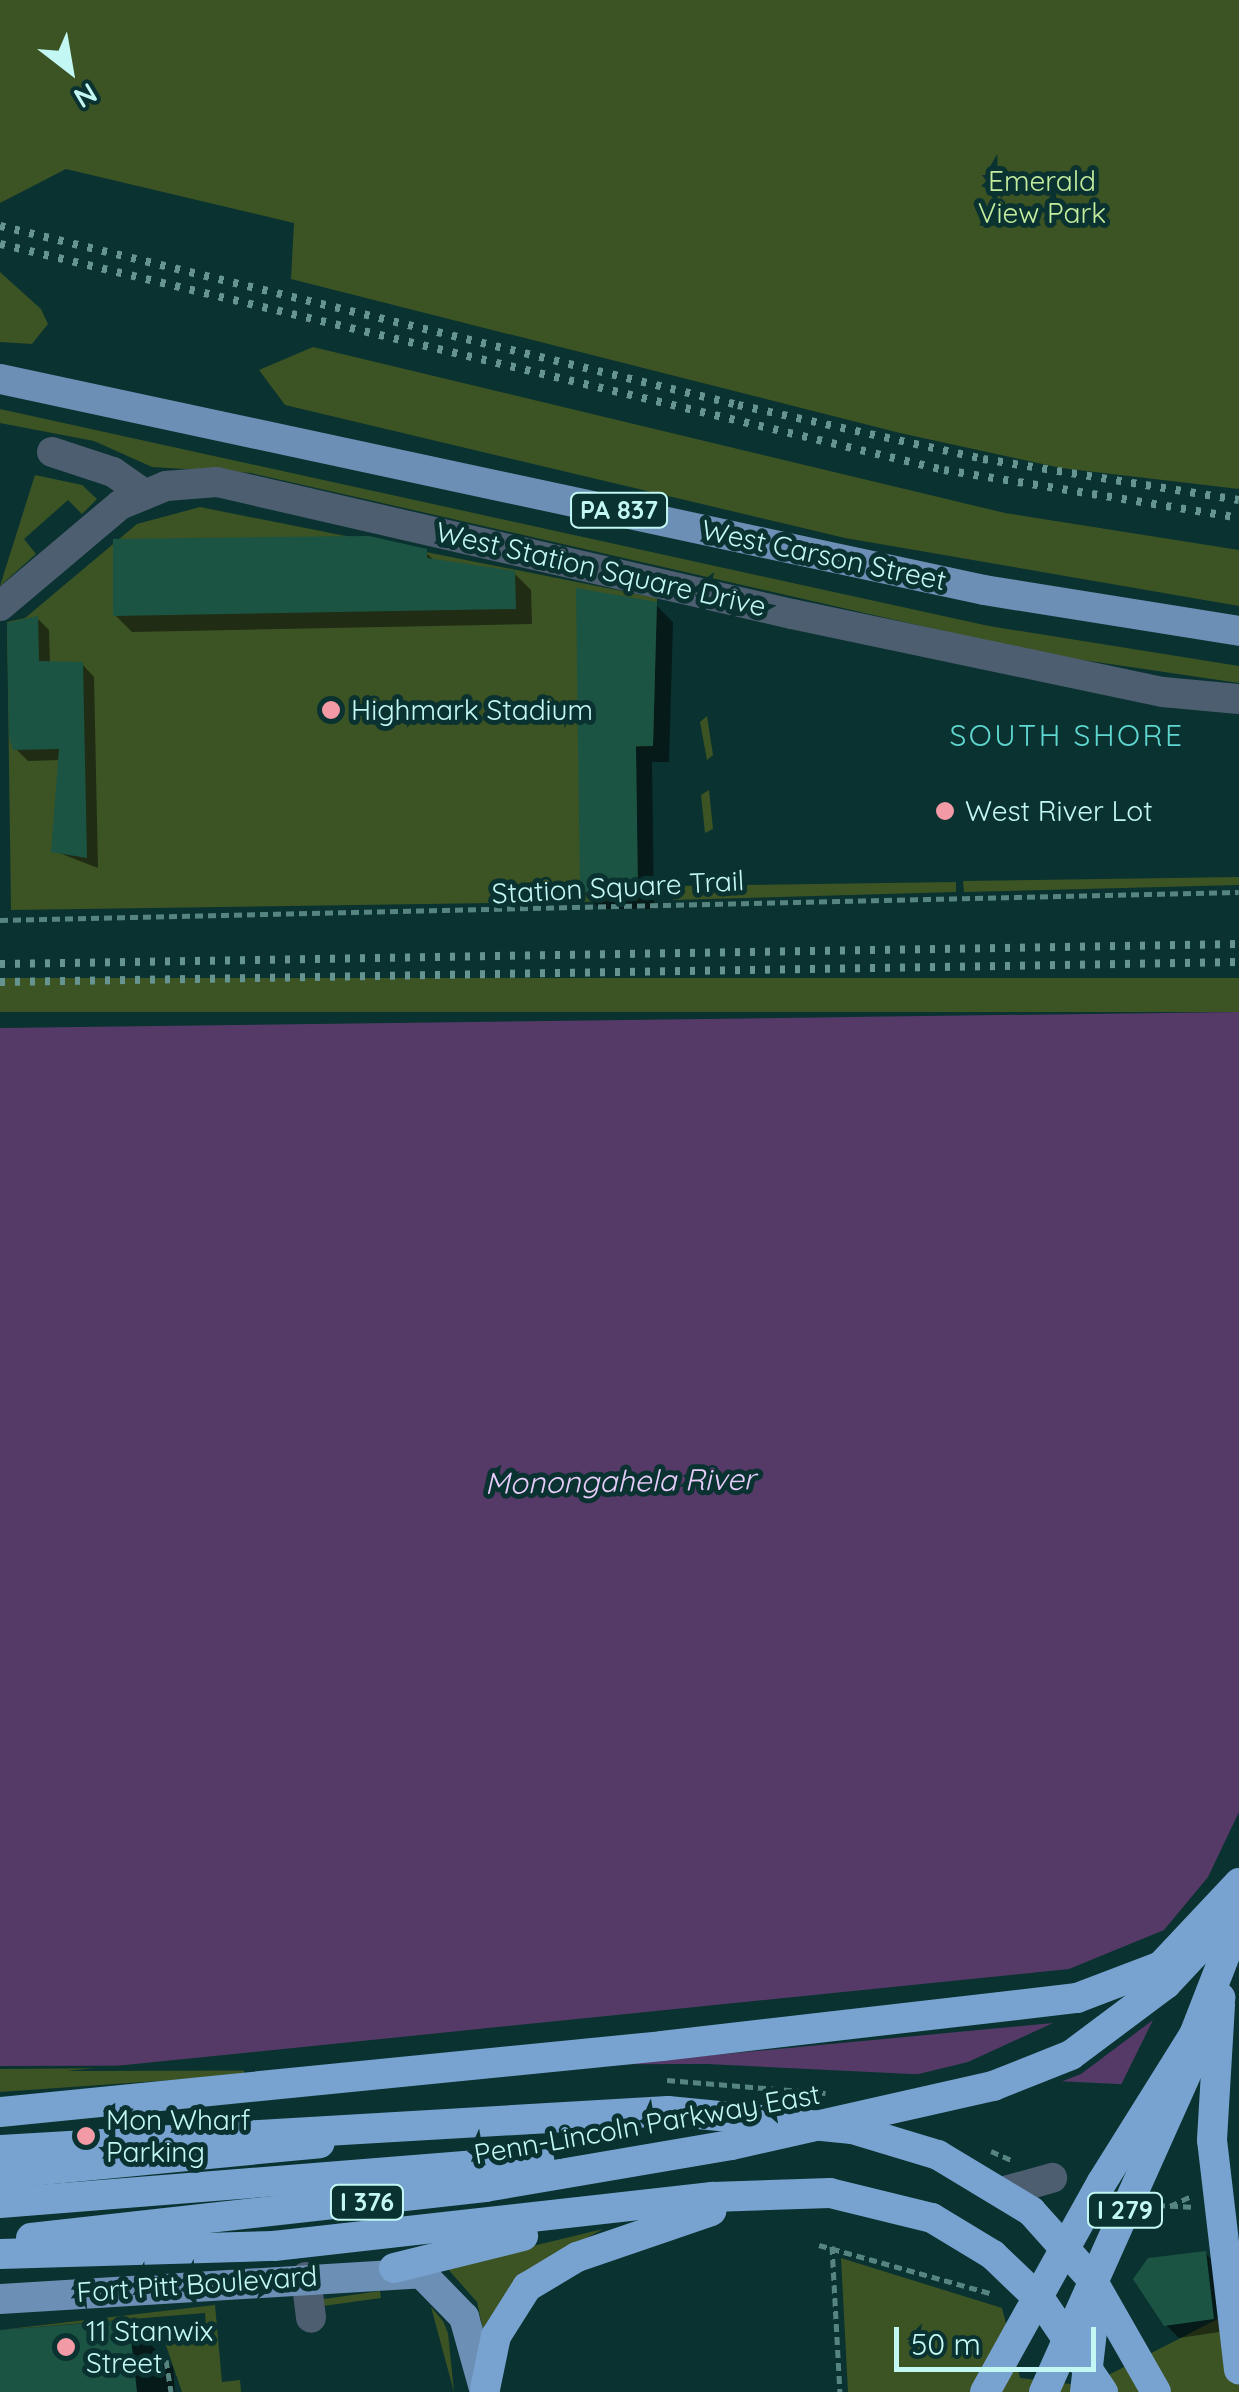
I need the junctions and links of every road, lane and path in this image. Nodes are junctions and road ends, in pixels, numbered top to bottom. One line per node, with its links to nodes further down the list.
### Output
1 (0, 379): 5 (main road, West Carson Street / PA 837)
2 (52, 452): 3 (street)
3 (143, 493): 4 (street, West Station Square Drive); 6 (street, West Station Square Drive)
4 (0, 606)
5 (1239, 631)
6 (1239, 699)
7 (1239, 892): 8 (path, Station Square Trail)
8 (0, 920)
9 (1239, 1883): 15 (highway, bridge)
10 (1239, 1906): 17 (highway, Penn-Lincoln Parkway East / I 376, bridge)
11 (1239, 1919): 14 (highway, I 279)
12 (1239, 1944): 13 (highway)
13 (1220, 1998): 35 (highway, bridge); 40 (highway, bridge)
14 (1194, 2035): 39 (highway, bridge); 41 (highway, I 279, bridge)
15 (0, 2112)
16 (402, 2129): 18 (highway); 19 (highway); 22 (highway)
17 (731, 2144): 23 (highway); 25 (highway, Penn-Lincoln Parkway East / I 376)
18 (0, 2150)
19 (0, 2174)
20 (1052, 2178): 22 (street)
21 (789, 2190): 24 (highway); 36 (highway); 42 (highway)
22 (1005, 2191): 43 (highway)
23 (0, 2203)
24 (638, 2207): 28 (highway); 29 (highway)
25 (0, 2242)
26 (819, 2244): 27 (path)
27 (832, 2246): 31 (path); 38 (path)
28 (0, 2254)
29 (394, 2268): 30 (main road, Fort Pitt Boulevard); 36 (main road)
30 (306, 2277): 32 (main road, Fort Pitt Boulevard); 33 (street)
31 (1002, 2297)
32 (0, 2298)
33 (311, 2318)
34 (134, 2364): 37 (path)
35 (1239, 2369)
36 (485, 2390)
37 (171, 2392)
38 (840, 2392)
39 (984, 2392)
40 (1044, 2392)
41 (1084, 2392)
42 (1103, 2392)
43 (1156, 2392)

